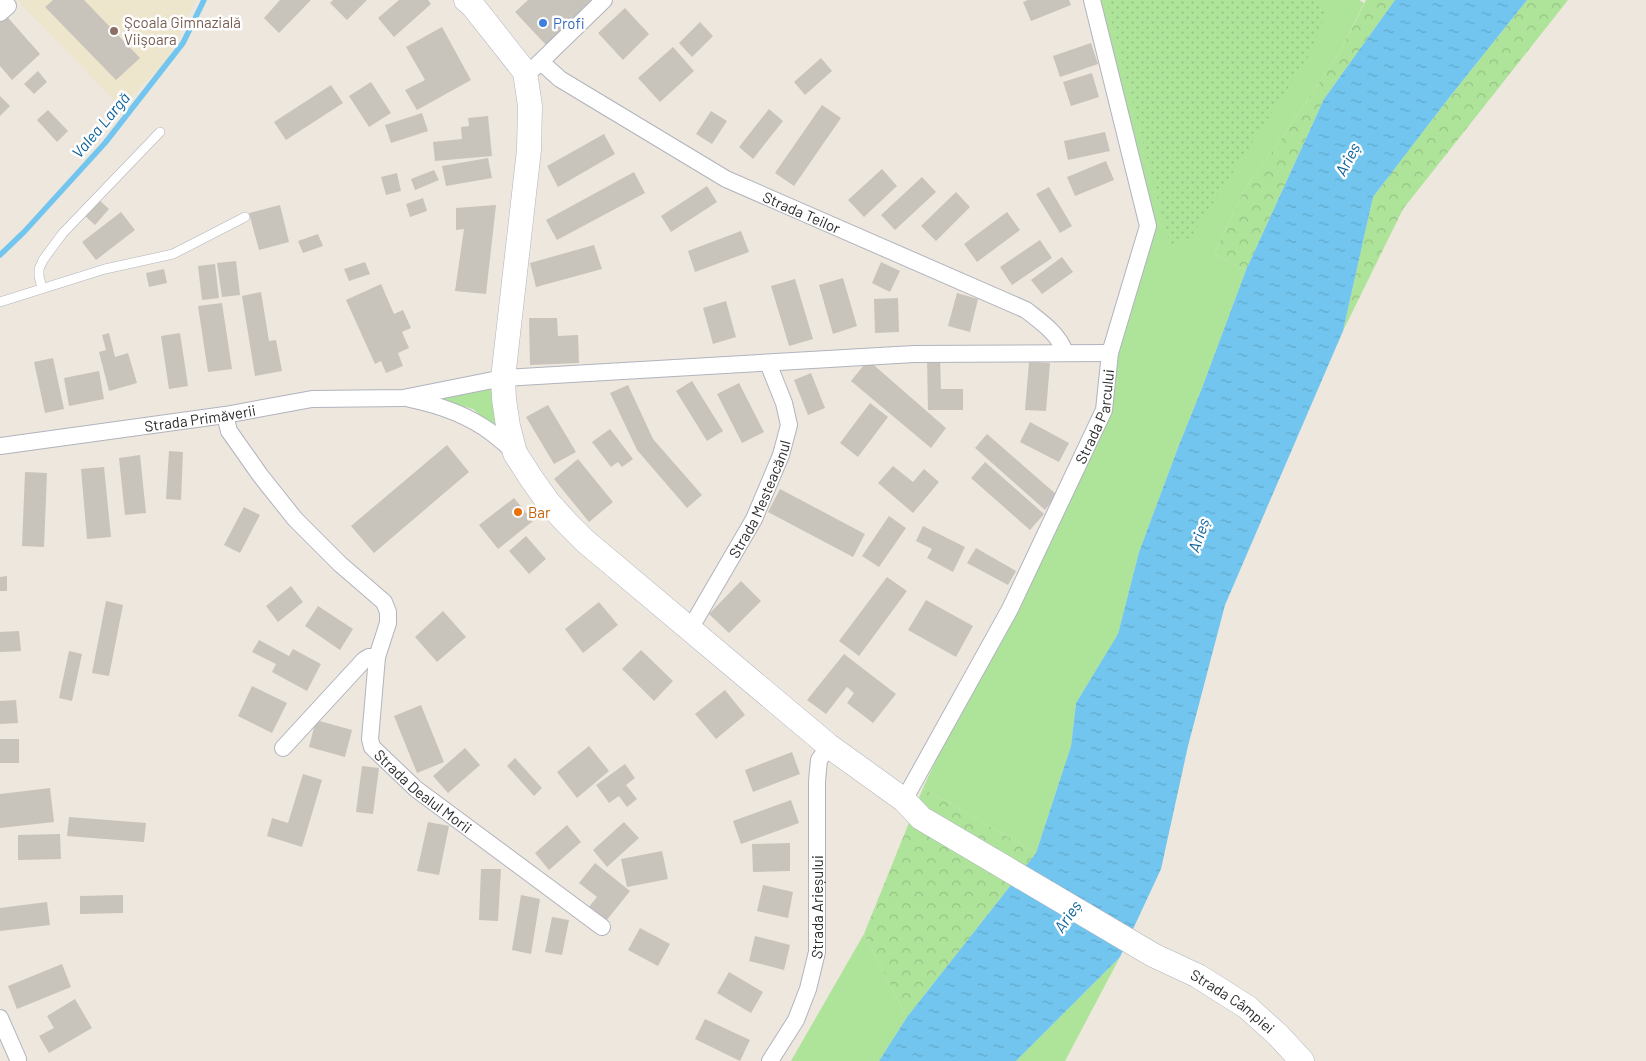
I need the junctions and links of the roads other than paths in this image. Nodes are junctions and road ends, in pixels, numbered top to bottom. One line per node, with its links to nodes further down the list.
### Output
1 (1, 0): 5 (street)
2 (466, 0): 6 (main road)
3 (604, 0): 6 (street)
4 (1092, 0): 12 (street, Strada Parcului)
5 (0, 13)
6 (533, 67): 11 (street, Strada Teilor); 14 (main road, Strada Câmpiei)
7 (160, 132): 9 (lane)
8 (245, 217): 9 (lane)
9 (42, 288): 10 (lane)
10 (0, 302)
11 (1065, 352): 12 (street); 13 (street)
12 (1110, 353): 23 (street, Strada Parcului)
13 (768, 363): 14 (street); 19 (street, Strada Mesteacănul)
14 (503, 378): 15 (street); 18 (main road, Strada Câmpiei)
15 (403, 398): 16 (street, Strada Primăverii); 18 (street)
16 (225, 415): 17 (street, Strada Primăverii); 20 (street, Strada Dealul Morii)
17 (0, 446)
18 (516, 453): 19 (main road, Strada Câmpiei)
19 (690, 629): 21 (main road, Strada Câmpiei)
20 (376, 657): 22 (street); 24 (street, Strada Dealul Morii)
21 (829, 746): 23 (main road, Strada Câmpiei); 27 (street, Strada Arieșului)
22 (283, 748)
23 (904, 800): 28 (main road, Strada Câmpiei)
24 (602, 927)
25 (2, 1027): 26 (street)
26 (19, 1060)
27 (770, 1061)
28 (1302, 1061)

